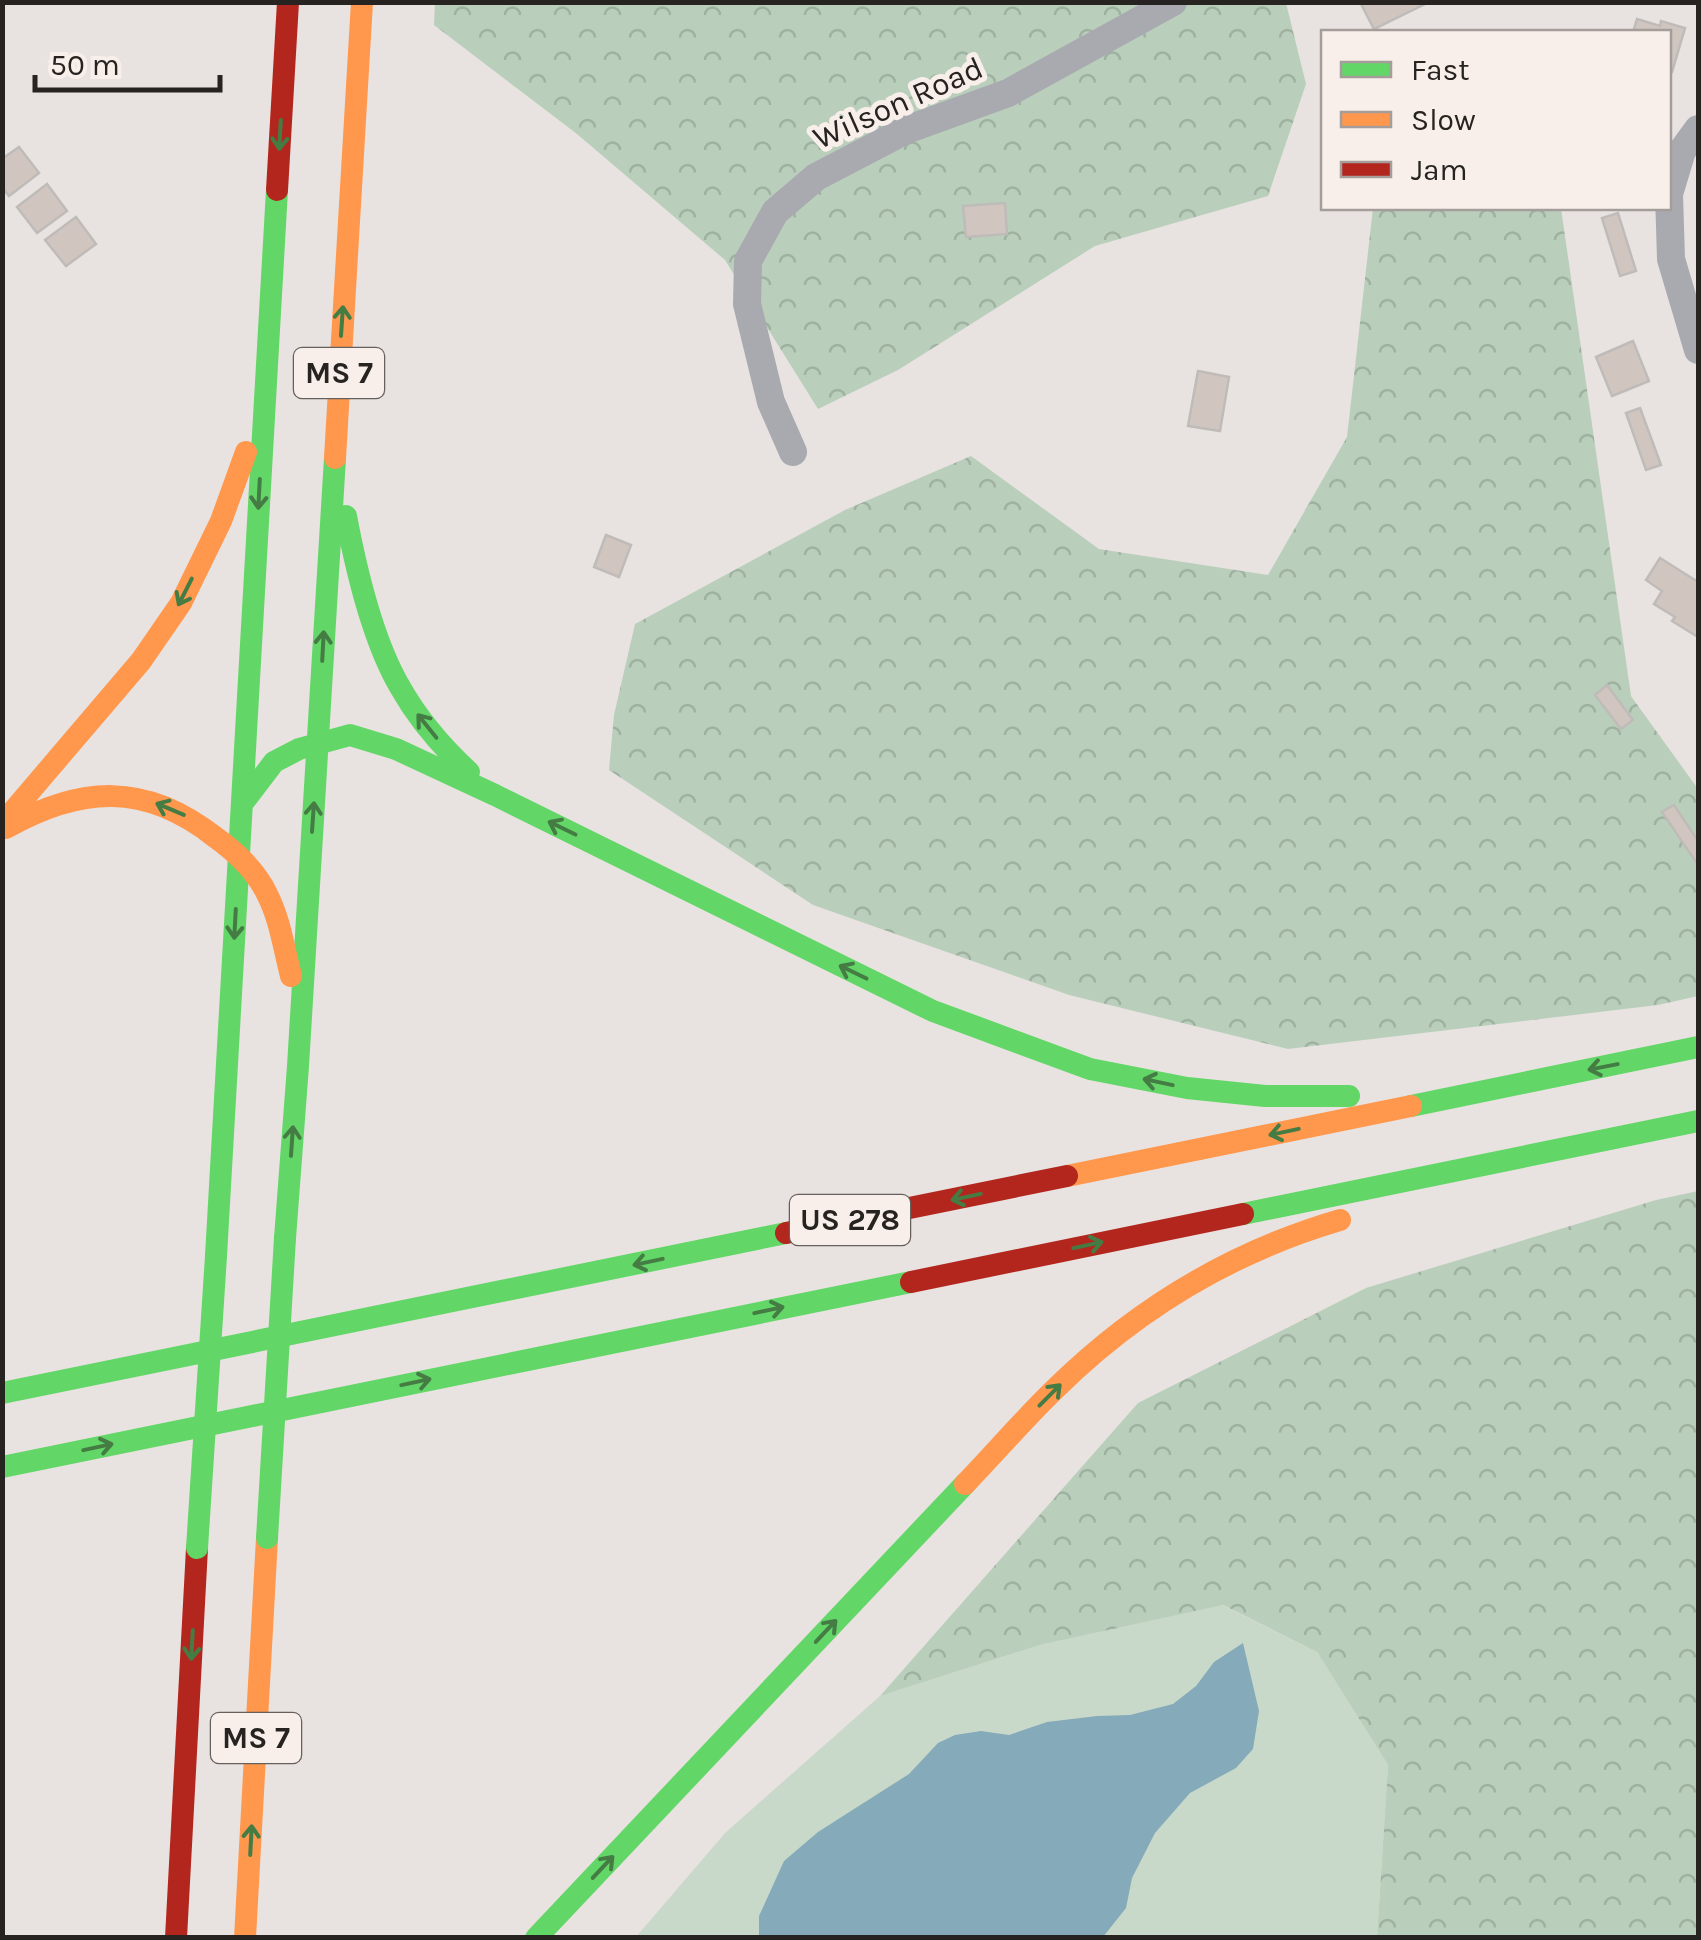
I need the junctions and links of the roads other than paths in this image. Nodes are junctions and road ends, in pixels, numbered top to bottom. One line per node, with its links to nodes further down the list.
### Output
1 (288, 2): 7 (highway, MS 7, one-way to 7)
2 (362, 2): 9 (highway, MS 7, one-way to 2)
3 (1173, 2): 10 (street, Wilson Road)
4 (1698, 130): 5 (street)
5 (1671, 187)
6 (1669, 210): 8 (street)
7 (270, 299): 13 (highway, MS 7, one-way to 13); 14 (highway, one-way to 14)
8 (1698, 350)
9 (334, 448): 11 (highway, MS 7, one-way to 9); 12 (highway, one-way to 9)
10 (793, 452)
11 (317, 743): 12 (highway); 13 (highway); 17 (highway, MS 7, one-way to 11)
12 (495, 795): 18 (highway, one-way to 12)
13 (242, 804): 15 (highway, MS 7)
14 (2, 827): 15 (highway, one-way to 14)
15 (239, 854): 17 (highway); 24 (highway, MS 7, one-way to 24, bridge)
16 (1698, 1048): 18 (highway, US 278, one-way to 18)
17 (298, 1066): 23 (highway, MS 7, one-way to 17, bridge)
18 (1534, 1081): 21 (highway, US 278, one-way to 21)
19 (1698, 1121): 20 (highway, US 278)
20 (1558, 1150): 22 (highway, US 278, one-way to 20); 27 (highway, one-way to 20)
21 (2, 1394)
22 (2, 1467)
23 (247, 1899): 25 (highway); 26 (highway, MS 7)
24 (176, 1936)
25 (226, 1938)
26 (245, 1938)
27 (536, 1938)

